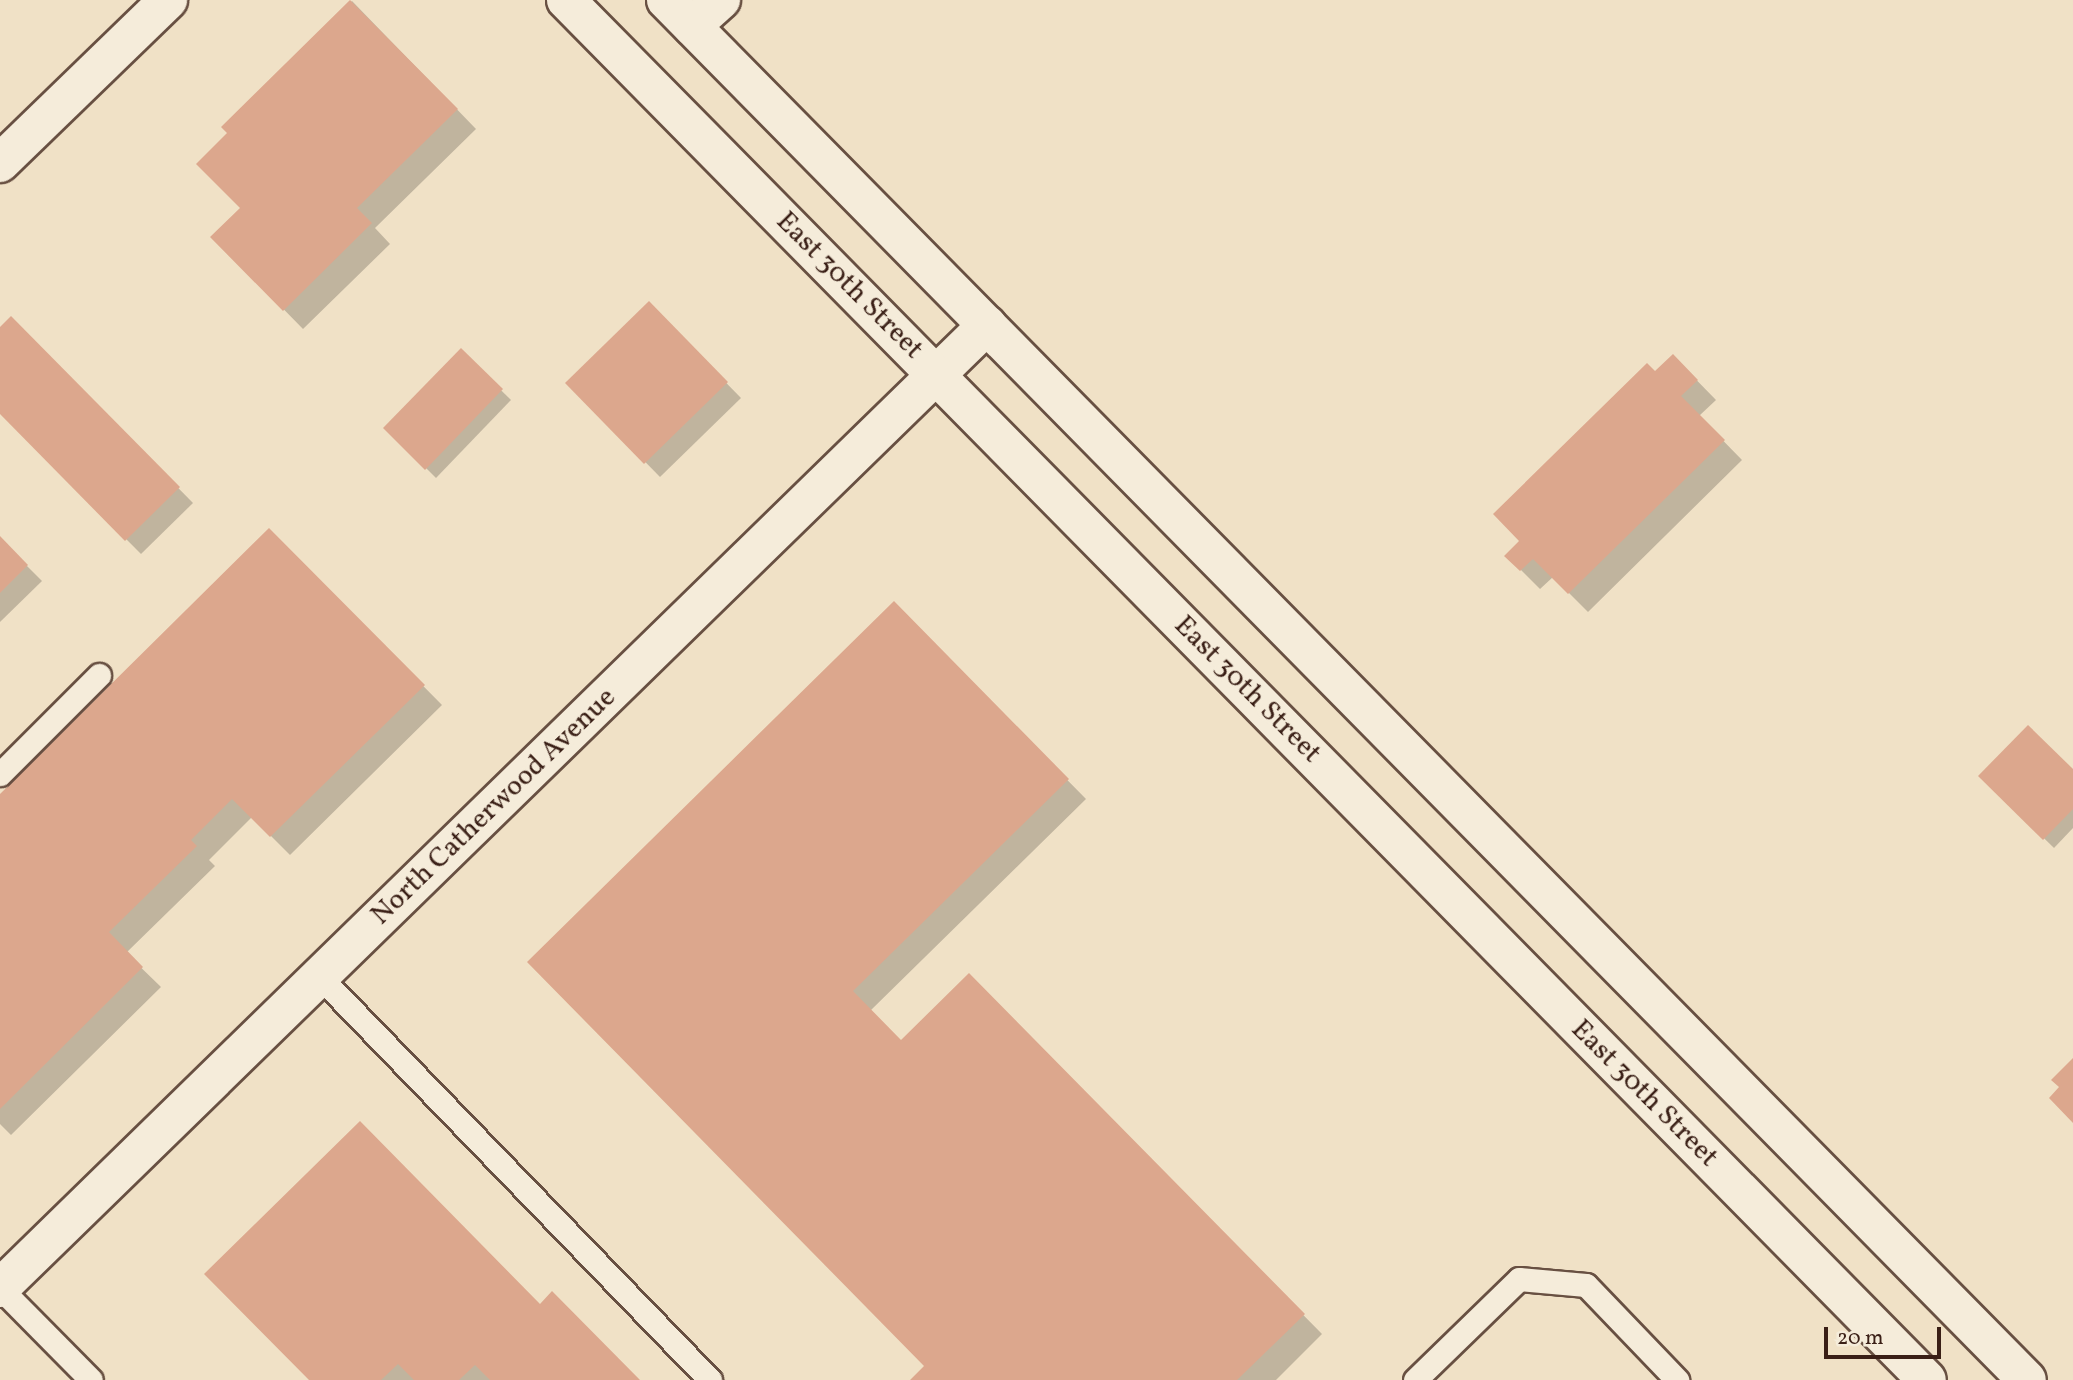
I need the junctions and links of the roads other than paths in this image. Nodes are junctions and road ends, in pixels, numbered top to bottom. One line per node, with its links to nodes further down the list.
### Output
1 (168, 0): 5 (main road)
2 (566, 0): 7 (main road, East 30th Street)
3 (721, 0): 4 (main road)
4 (679, 13): 6 (main road)
5 (0, 163)
6 (987, 325): 7 (main road, North Catherwood Avenue); 17 (main road)
7 (937, 376): 10 (main road, North Catherwood Avenue); 16 (main road, East 30th Street)
8 (99, 675): 9 (lane)
9 (0, 774)
10 (320, 977): 11 (main road, North Catherwood Avenue); 13 (lane)
11 (0, 1288): 12 (lane)
12 (91, 1380)
13 (710, 1380)
14 (1415, 1380): 15 (lane)
15 (1678, 1380)
16 (1927, 1380)
17 (2027, 1380)

